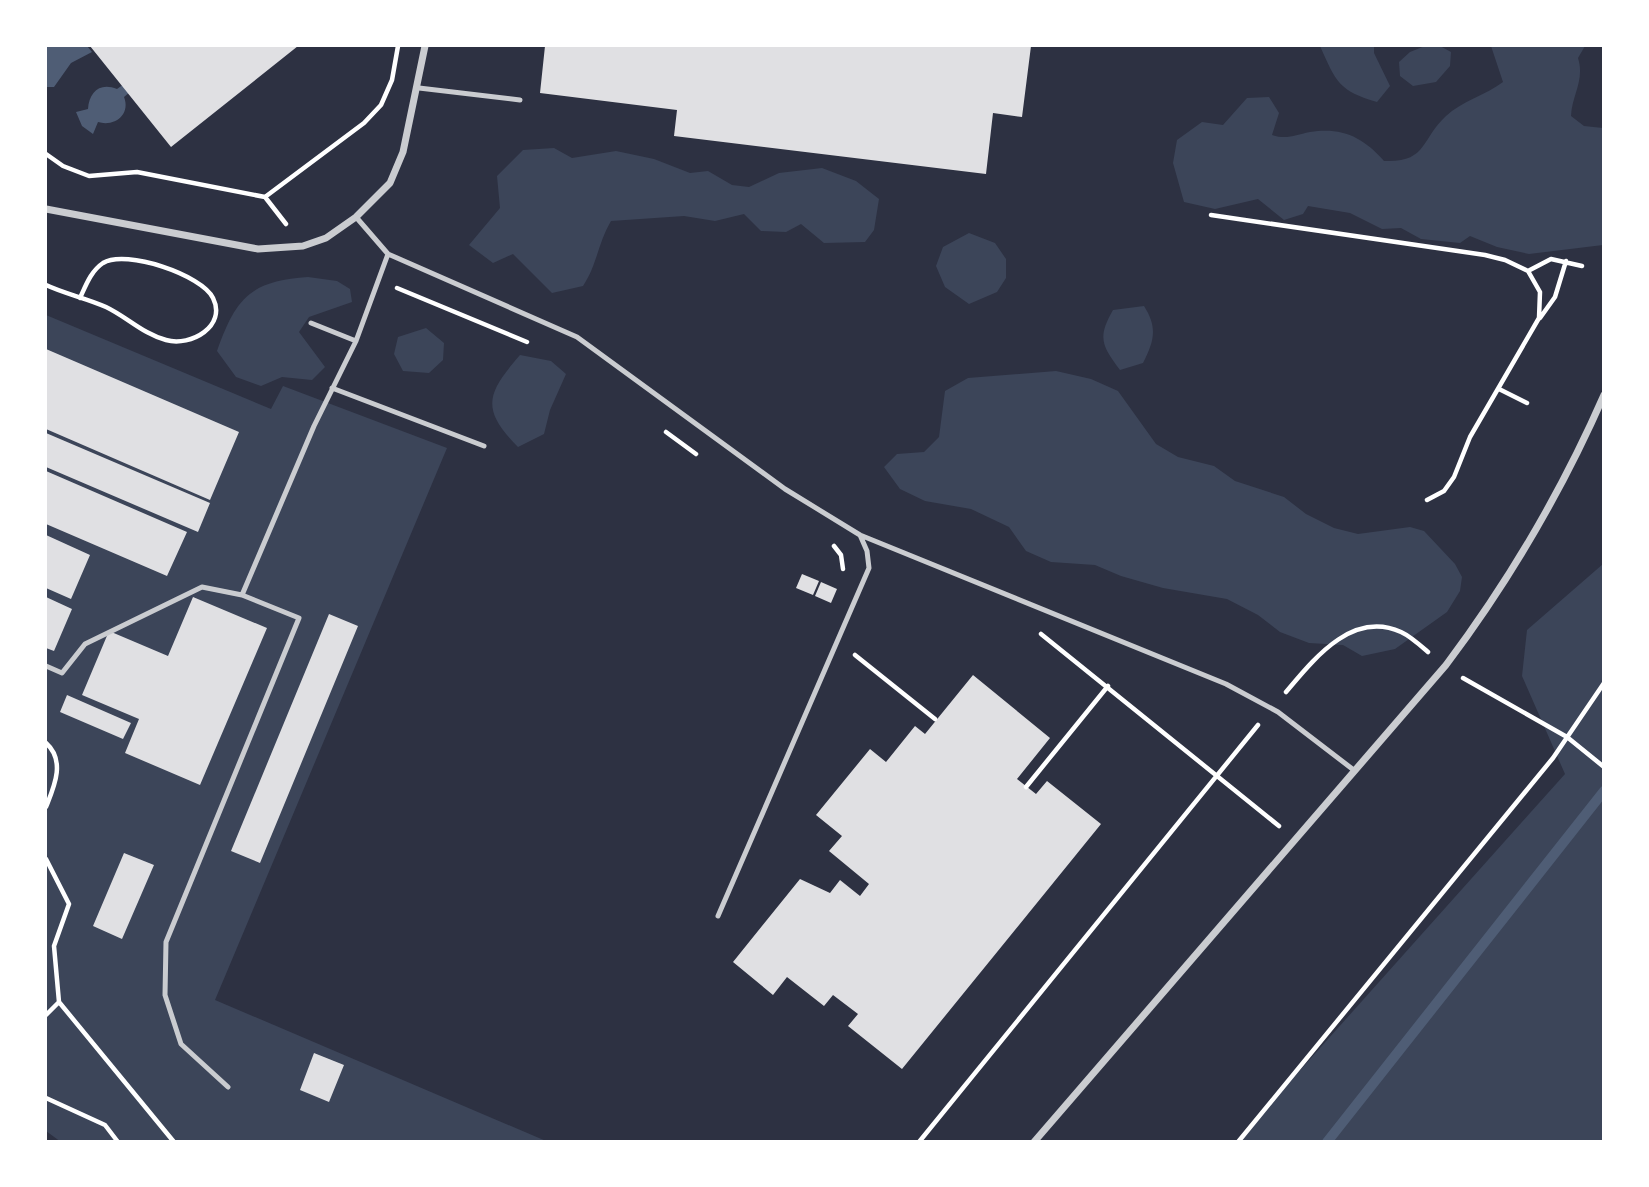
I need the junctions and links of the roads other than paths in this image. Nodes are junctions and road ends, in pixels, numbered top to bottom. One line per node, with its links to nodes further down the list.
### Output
1 (425, 46): 2 (street)
2 (419, 88): 3 (lane); 5 (street)
3 (520, 100)
4 (46, 209): 5 (street)
5 (356, 217): 6 (lane)
6 (388, 254): 8 (lane); 12 (lane)
7 (311, 323): 8 (lane)
8 (356, 341): 9 (lane)
9 (332, 388): 11 (lane); 13 (lane)
10 (1604, 395): 15 (street)
11 (484, 446)
12 (860, 535): 15 (lane); 16 (lane)
13 (242, 595): 14 (lane); 17 (lane)
14 (46, 666)
15 (1355, 771): 18 (street)
16 (719, 916)
17 (228, 1087)
18 (1034, 1142)

